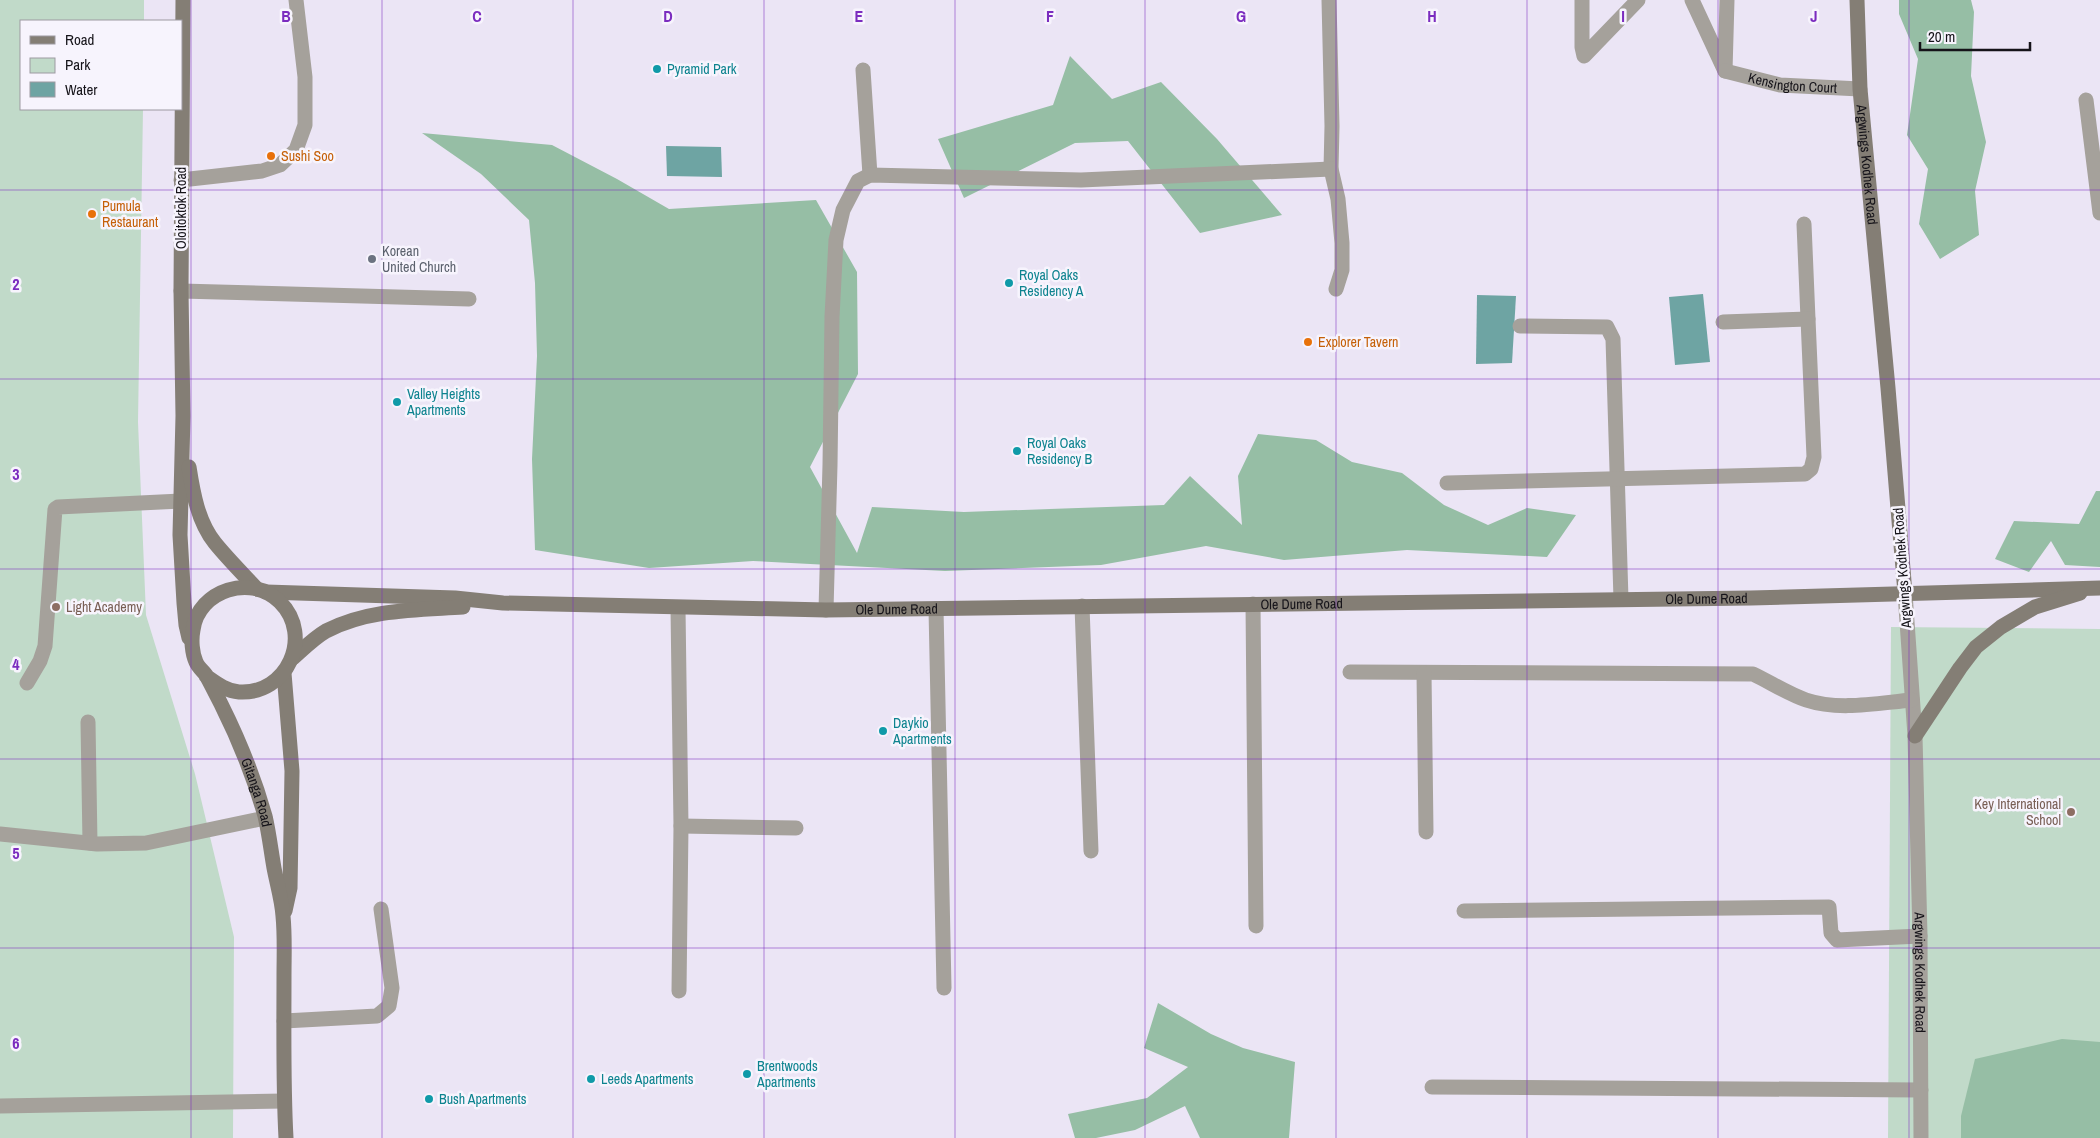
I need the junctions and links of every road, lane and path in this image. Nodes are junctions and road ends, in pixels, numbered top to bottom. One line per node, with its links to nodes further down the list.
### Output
1 (183, 0): 12 (main road, Oloitoktok Road)
2 (296, 0): 17 (street)
3 (1329, 0): 15 (street)
4 (1582, 0): 5 (street)
5 (1638, 0)
6 (1692, 0): 10 (street)
7 (1727, 0): 10 (street)
8 (1857, 0): 11 (main road, Argwings Kodhek Road)
9 (863, 70): 16 (street)
10 (1725, 70): 11 (street, Kensington Court)
11 (1860, 89): 32 (main road, Argwings Kodhek Road)
12 (182, 90)
13 (2086, 100): 18 (street)
14 (182, 110): 17 (main road, Oloitoktok Road)
15 (1331, 169): 16 (street); 20 (street)
16 (870, 175): 39 (street)
17 (181, 180): 21 (main road, Oloitoktok Road)
18 (2100, 213)
19 (1804, 224): 23 (street)
20 (1336, 289)
21 (181, 291): 22 (street); 26 (main road, Oloitoktok Road)
22 (469, 299)
23 (1808, 320): 24 (street); 27 (street)
24 (1723, 322)
25 (1520, 326): 27 (street)
26 (183, 416): 29 (main road); 31 (main road)
27 (1617, 479): 28 (street); 33 (street)
28 (1447, 483)
29 (181, 501): 40 (main road); 46 (street)
30 (2099, 588): 32 (main road, Ole Dume Road); 49 (main road)
31 (262, 590): 34 (main road, Gitanga Road); 40 (main road, Gitanga Road); 41 (main road)
32 (1905, 592): 33 (main road, Ole Dume Road); 47 (street, Argwings Kodhek Road)
33 (1621, 599): 35 (main road, Ole Dume Road)
34 (503, 603): 37 (main road, Ole Dume Road); 41 (main road)
35 (1253, 604): 36 (main road, Ole Dume Road); 60 (street)
36 (1082, 606): 38 (main road, Ole Dume Road); 56 (street)
37 (678, 608): 39 (main road, Ole Dume Road); 51 (street)
38 (936, 608): 39 (main road, Ole Dume Road); 62 (street)
39 (826, 610)
40 (192, 646): 45 (main road, Gitanga Road)
41 (293, 658): 43 (main road)
42 (1350, 672): 44 (street)
43 (284, 673): 45 (main road); 59 (main road, Gitanga Road)
44 (1424, 673): 47 (street); 53 (street)
45 (206, 676): 50 (main road, Gitanga Road)
46 (27, 683)
47 (1912, 700): 49 (street, Argwings Kodhek Road)
48 (88, 722): 55 (street)
49 (1915, 736): 61 (street, Argwings Kodhek Road)
50 (265, 818): 55 (street); 59 (main road, Gitanga Road)
51 (681, 826): 52 (street); 63 (street)
52 (796, 828)
53 (1426, 832)
54 (0, 834): 55 (street)
55 (90, 843)
56 (1091, 851)
57 (381, 909): 64 (street)
58 (1464, 911): 61 (street)
59 (283, 916): 64 (main road, Gitanga Road)
60 (1256, 926)
61 (1920, 936): 66 (street, Argwings Kodhek Road)
62 (944, 988)
63 (679, 991)
64 (284, 1021): 67 (main road, Gitanga Road)
65 (1432, 1088): 66 (street)
66 (1921, 1090): 70 (street, Argwings Kodhek Road)
67 (284, 1101): 68 (street); 69 (main road, Gitanga Road)
68 (0, 1106)
69 (286, 1138)
70 (1921, 1138)

